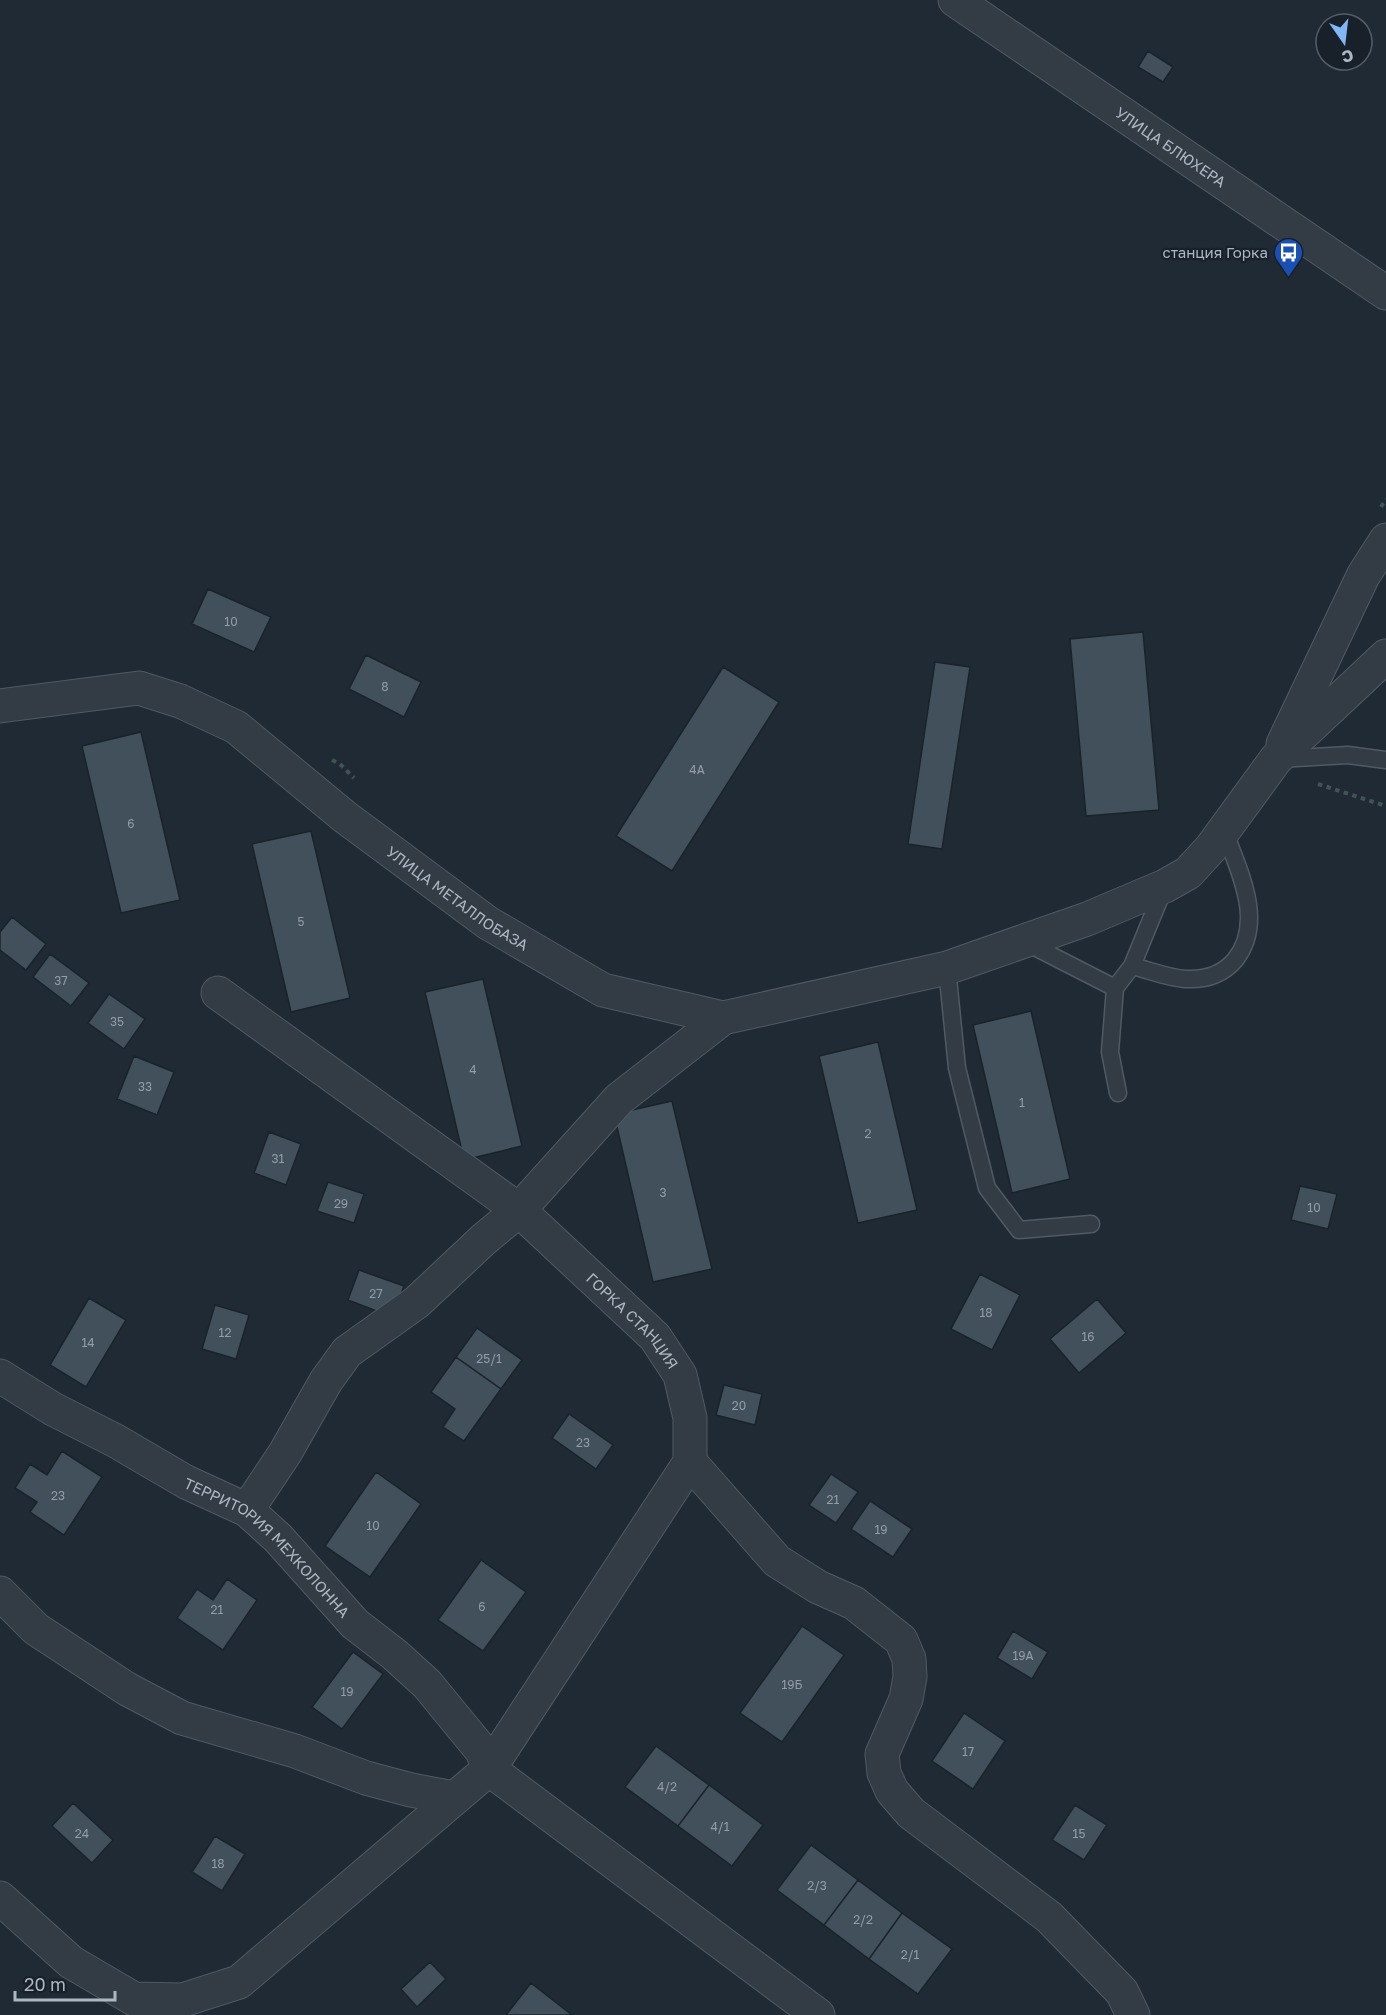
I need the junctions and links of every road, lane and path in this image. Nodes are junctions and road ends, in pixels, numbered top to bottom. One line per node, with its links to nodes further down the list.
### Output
1 (955, 0): 2 (street, УЛИЦА БЛЮХЕРА)
2 (1386, 292)
3 (1386, 500): 4 (path)
4 (1383, 524): 8 (street)
5 (1386, 656): 8 (street)
6 (0, 706): 20 (street, УЛИЦА МЕТАЛЛОБАЗА)
7 (330, 759): 10 (path)
8 (1276, 759): 9 (lane); 13 (street, УЛИЦА МЕТАЛЛОБАЗА)
9 (1386, 760)
10 (356, 780)
11 (1314, 783): 12 (path)
12 (1386, 806)
13 (1224, 830): 14 (street, УЛИЦА МЕТАЛЛОБАЗА); 16 (lane)
14 (1165, 886): 15 (street, УЛИЦА МЕТАЛЛОБАЗА); 16 (lane)
15 (1023, 942): 17 (street, УЛИЦА МЕТАЛЛОБАЗА); 18 (lane)
16 (1132, 966): 18 (lane)
17 (947, 968): 20 (street, УЛИЦА МЕТАЛЛОБАЗА); 23 (lane)
18 (1115, 988): 21 (lane)
19 (218, 993): 22 (street, ГОРКА СТАНЦИЯ)
20 (723, 1018): 22 (street)
21 (1118, 1093)
22 (519, 1210): 25 (street, ГОРКА СТАНЦИЯ); 26 (street)
23 (1091, 1224)
24 (0, 1376): 26 (street, ТЕРРИТОРИЯ МЕХКОЛОННА)
25 (690, 1462): 28 (street); 32 (street)
26 (247, 1510): 28 (street, ТЕРРИТОРИЯ МЕХКОЛОННА)
27 (0, 1593): 29 (street)
28 (489, 1769): 29 (street); 31 (street)
29 (454, 1798): 30 (street)
30 (0, 1898)
31 (818, 2015)
32 (1133, 2015)

